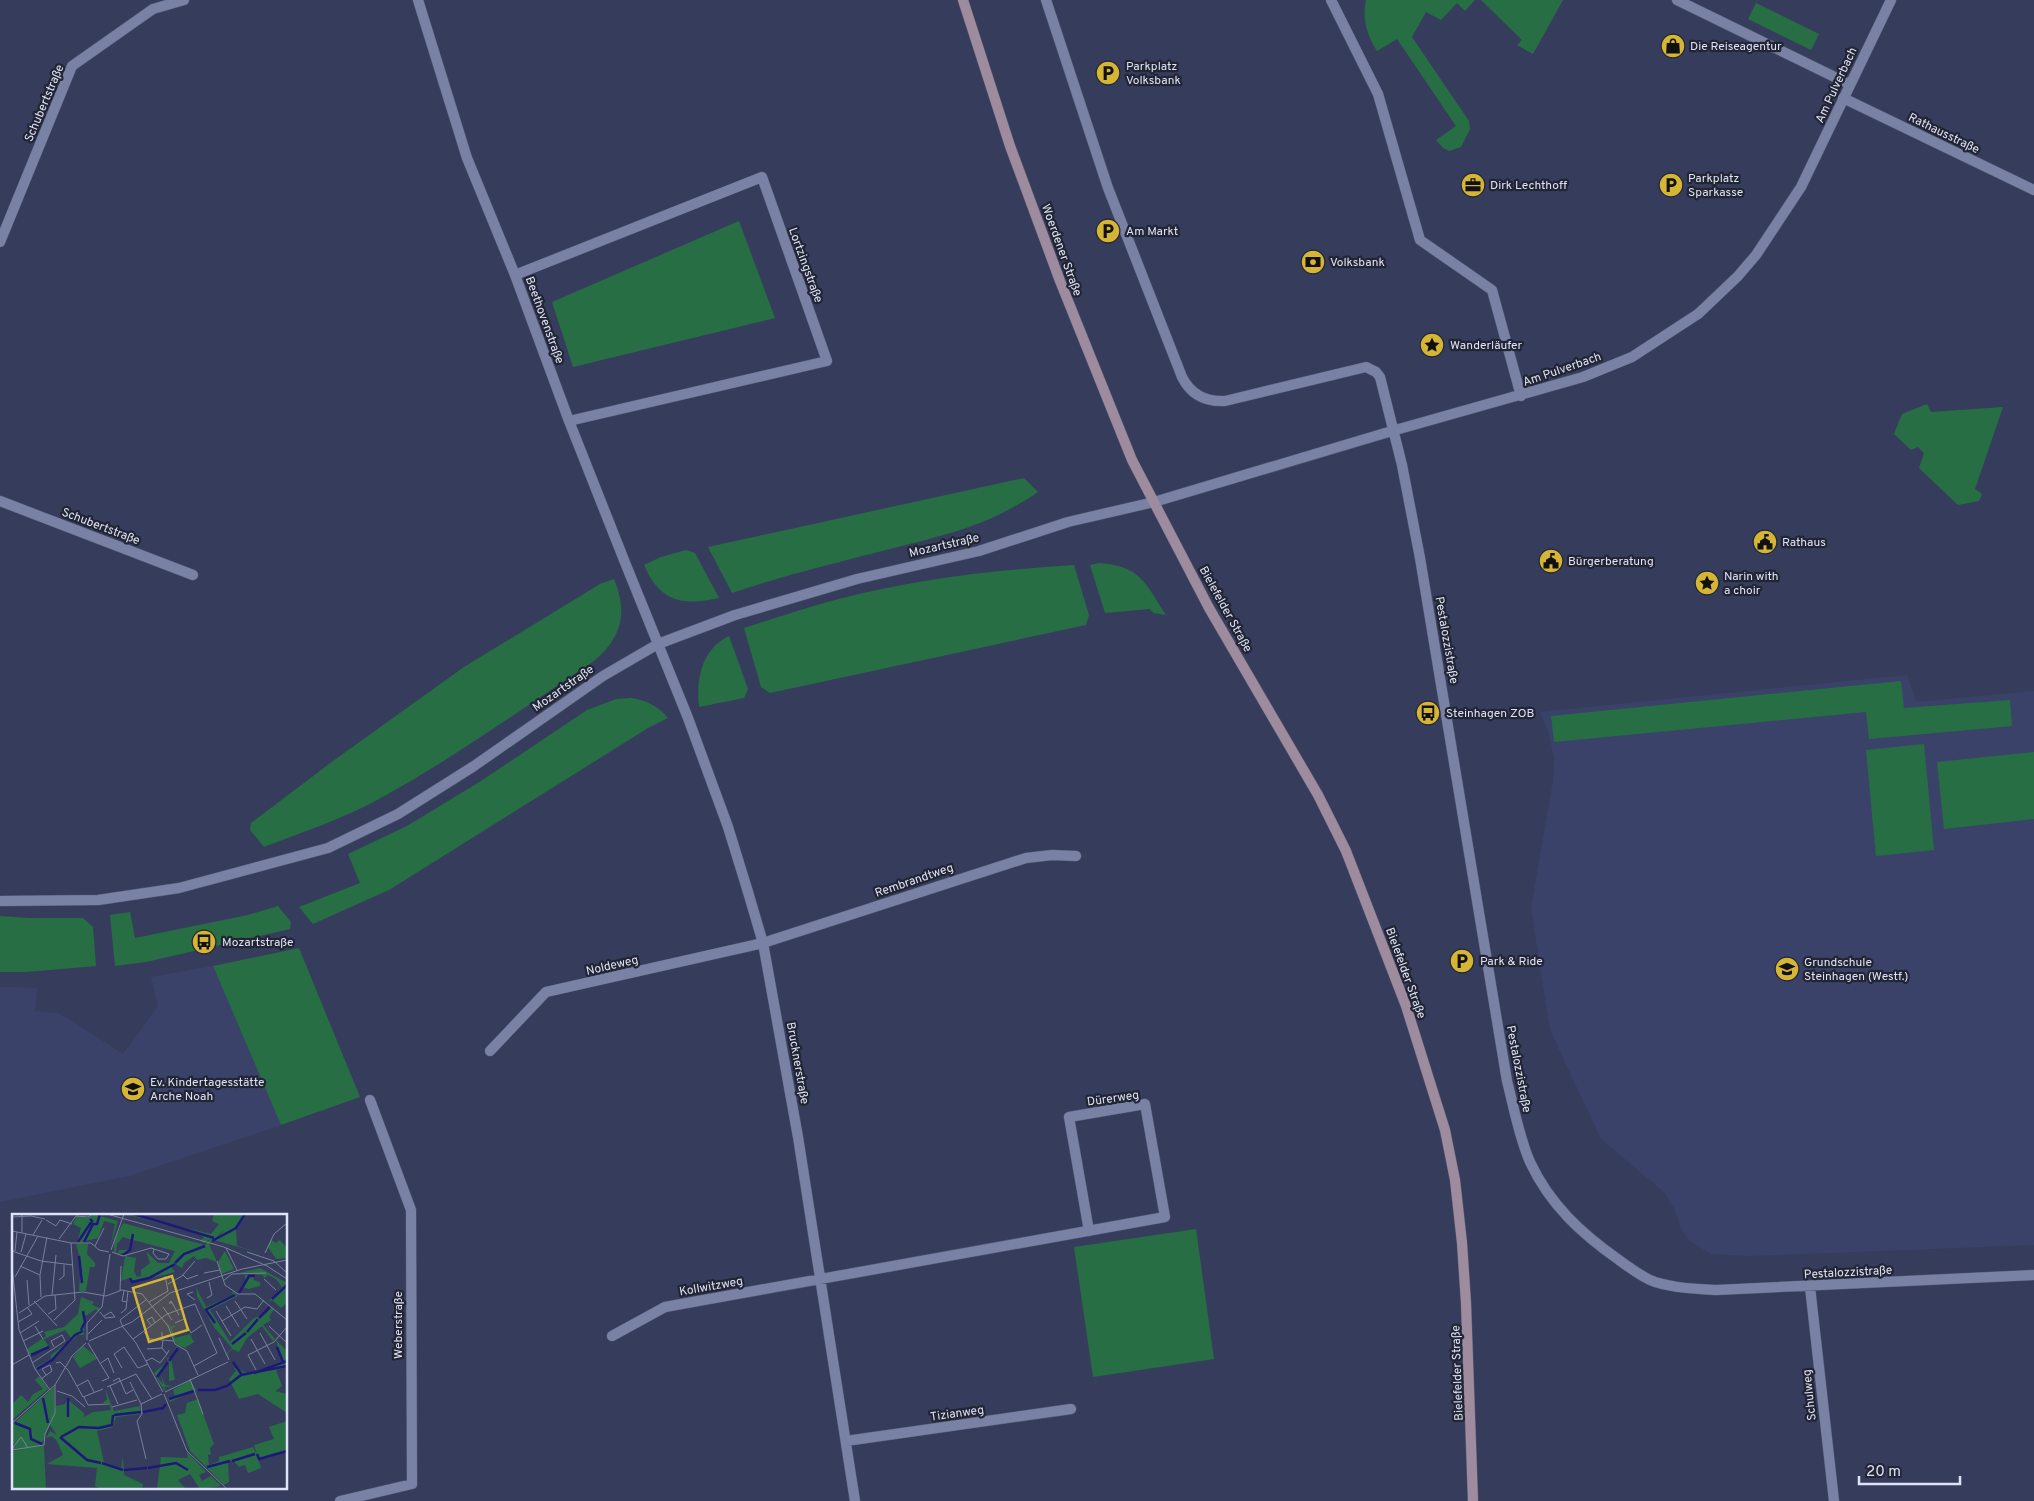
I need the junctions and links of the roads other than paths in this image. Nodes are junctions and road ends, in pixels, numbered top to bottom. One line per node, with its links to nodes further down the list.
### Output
1 (184, 0): 11 (street, Schubertstraße)
2 (418, 0): 12 (street, Beethovenstraße)
3 (963, 0): 17 (main road, Woerdener Straße)
4 (1046, 0): 15 (street)
5 (1331, 0): 13 (street)
6 (1677, 0): 8 (street)
7 (1890, 0): 8 (street, Am Pulverbach)
8 (1849, 84): 9 (street, Am Pulverbach)
9 (1843, 98): 10 (street, Rathausstraße); 13 (street, Am Pulverbach)
10 (2034, 190)
11 (0, 242)
12 (515, 275): 14 (street, Beethovenstraße); 14 (street, Lortzingstraße)
13 (1521, 396): 15 (street, Am Pulverbach)
14 (569, 421): 19 (street, Beethovenstraße)
15 (1392, 431): 17 (street, Am Pulverbach); 28 (street, Pestalozzistraße)
16 (0, 500): 18 (street, Schubertstraße)
17 (1154, 502): 19 (street, Mozartstraße); 34 (main road, Bielefelder Straße)
18 (193, 575)
19 (658, 644): 21 (street, Mozartstraße); 22 (street, Brucknerstraße)
20 (1076, 856): 22 (street, Rembrandtweg)
21 (0, 901)
22 (763, 943): 23 (street, Noldeweg); 27 (street, Brucknerstraße)
23 (490, 1051)
24 (370, 1100): 32 (street, Weberstraße)
25 (1089, 1231): 25 (street, Dürerweg); 27 (street, Dürerweg)
26 (2034, 1276): 28 (street, Pestalozzistraße)
27 (821, 1278): 29 (street, Kollwitzweg); 31 (street, Brucknerstraße)
28 (1810, 1287): 35 (street, Schulweg)
29 (612, 1336)
30 (1070, 1410): 31 (street, Tizianweg)
31 (846, 1442): 33 (street, Brucknerstraße)
32 (340, 1501)
33 (855, 1501)
34 (1472, 1501)
35 (1834, 1501)

